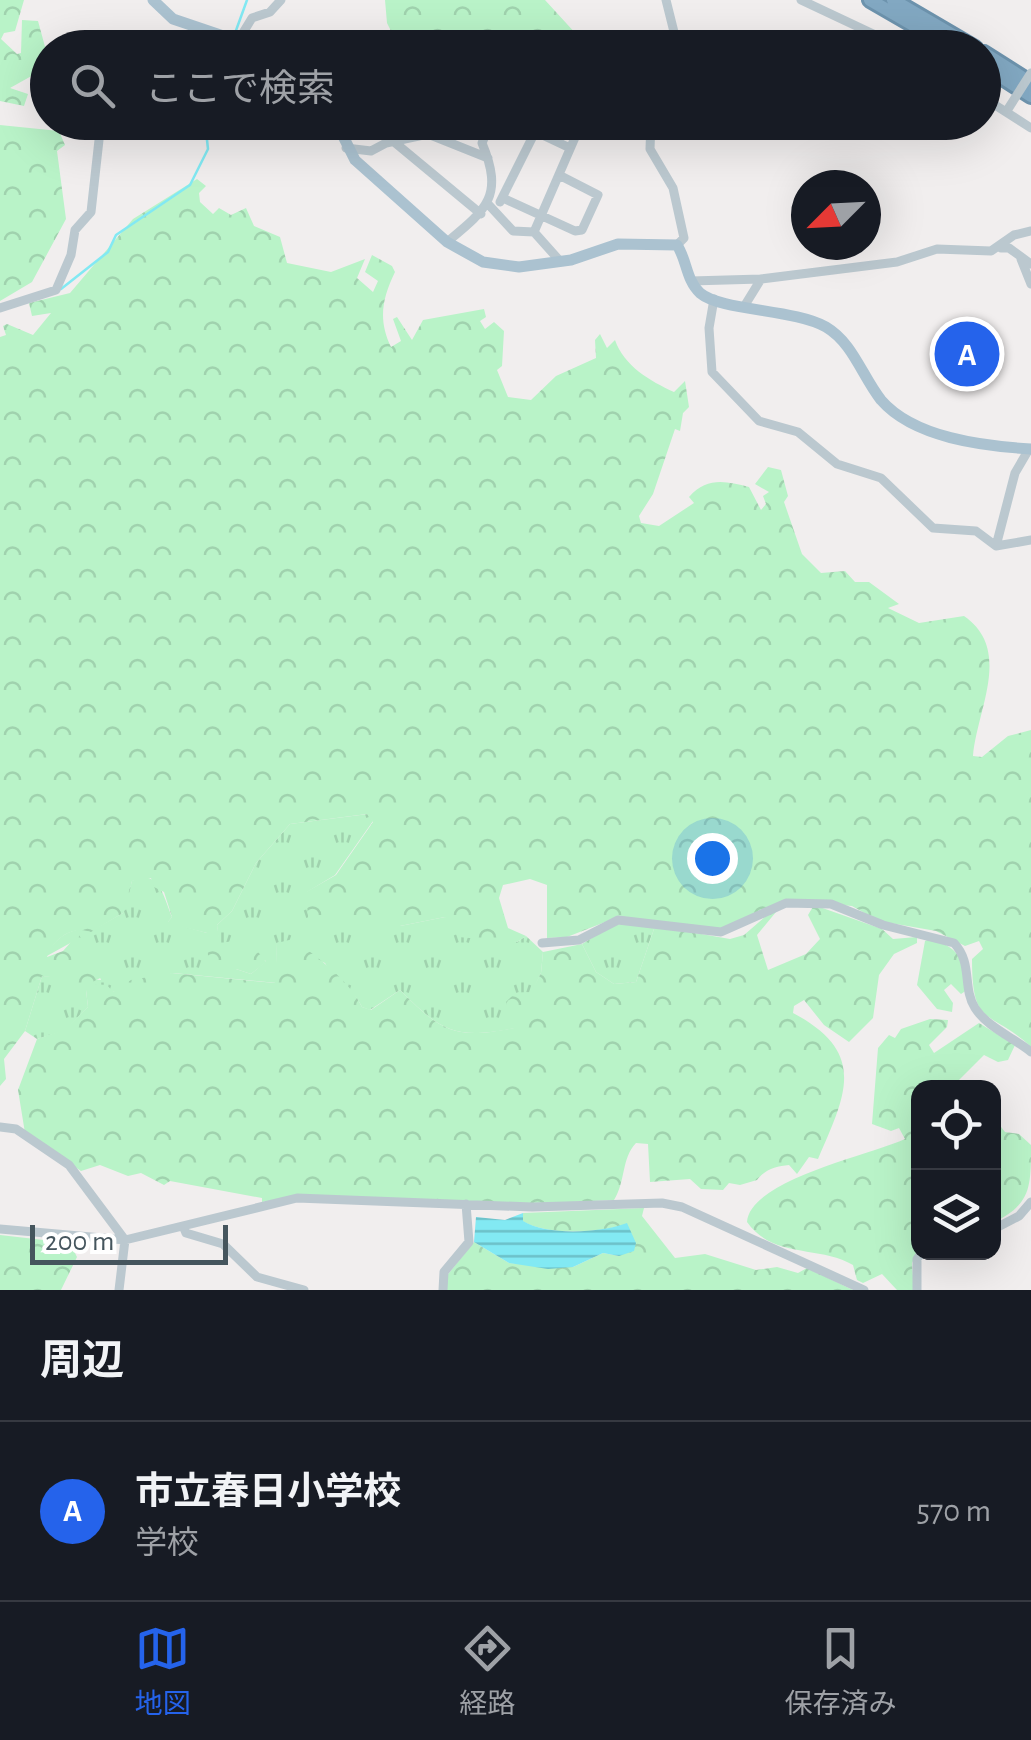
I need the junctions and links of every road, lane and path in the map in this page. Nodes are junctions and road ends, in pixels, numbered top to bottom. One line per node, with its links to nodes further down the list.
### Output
1 (153, 0): 7 (main road)
2 (281, 0): 8 (street)
3 (666, 0): 9 (street)
4 (801, 0): 10 (street)
5 (870, 0): 11 (highway)
6 (893, 0): 12 (highway)
7 (204, 30)
8 (242, 30)
9 (674, 30)
10 (865, 30)
11 (922, 30)
12 (944, 30)
13 (1001, 63): 16 (highway)
14 (1031, 73): 19 (street, bridge)
15 (1001, 77): 17 (highway)
16 (1031, 82)
17 (1031, 96)
18 (1001, 107): 19 (street)
19 (1006, 110): 20 (street)
20 (1031, 128)
21 (99, 140): 52 (street)
22 (343, 140): 31 (main road)
23 (403, 140): 30 (street)
24 (450, 140): 33 (street)
25 (483, 140): 33 (street)
26 (532, 140): 35 (street)
27 (553, 140): 32 (street)
28 (574, 140): 32 (street)
29 (650, 140): 42 (street)
30 (393, 141): 31 (street); 37 (street)
31 (346, 148): 41 (main road)
32 (570, 148): 34 (street)
33 (488, 158): 36 (street)
34 (559, 174): 38 (street); 38 (street)
35 (505, 200): 36 (street); 38 (street)
36 (490, 205): 37 (street); 40 (street)
37 (481, 214): 41 (street)
38 (540, 216): 40 (street)
39 (1031, 231): 43 (street)
40 (534, 232): 45 (street)
41 (447, 242): 45 (main road)
42 (677, 245): 45 (main road); 48 (main road)
43 (1001, 248): 44 (street); 47 (street)
44 (1021, 258): 46 (street); 49 (street)
45 (559, 260)
46 (1031, 264)
47 (761, 279): 48 (street); 51 (street)
48 (691, 281): 50 (main road)
49 (1031, 284)
50 (714, 299): 51 (main road); 55 (street)
51 (745, 305): 53 (main road)
52 (0, 308)
53 (1030, 449): 55 (street)
54 (1031, 540): 55 (street)
55 (996, 546)
56 (542, 943): 57 (street)
57 (1031, 1052)
58 (0, 1126): 64 (street)
59 (1031, 1202): 61 (street)
60 (466, 1204): 62 (street); 68 (street); 69 (street)
61 (1001, 1225)
62 (184, 1228): 64 (street); 67 (street)
63 (0, 1229): 64 (street)
64 (126, 1240): 66 (street)
65 (917, 1260): 70 (street)
66 (119, 1290)
67 (304, 1290)
68 (443, 1290)
69 (864, 1290)
70 (917, 1290)

